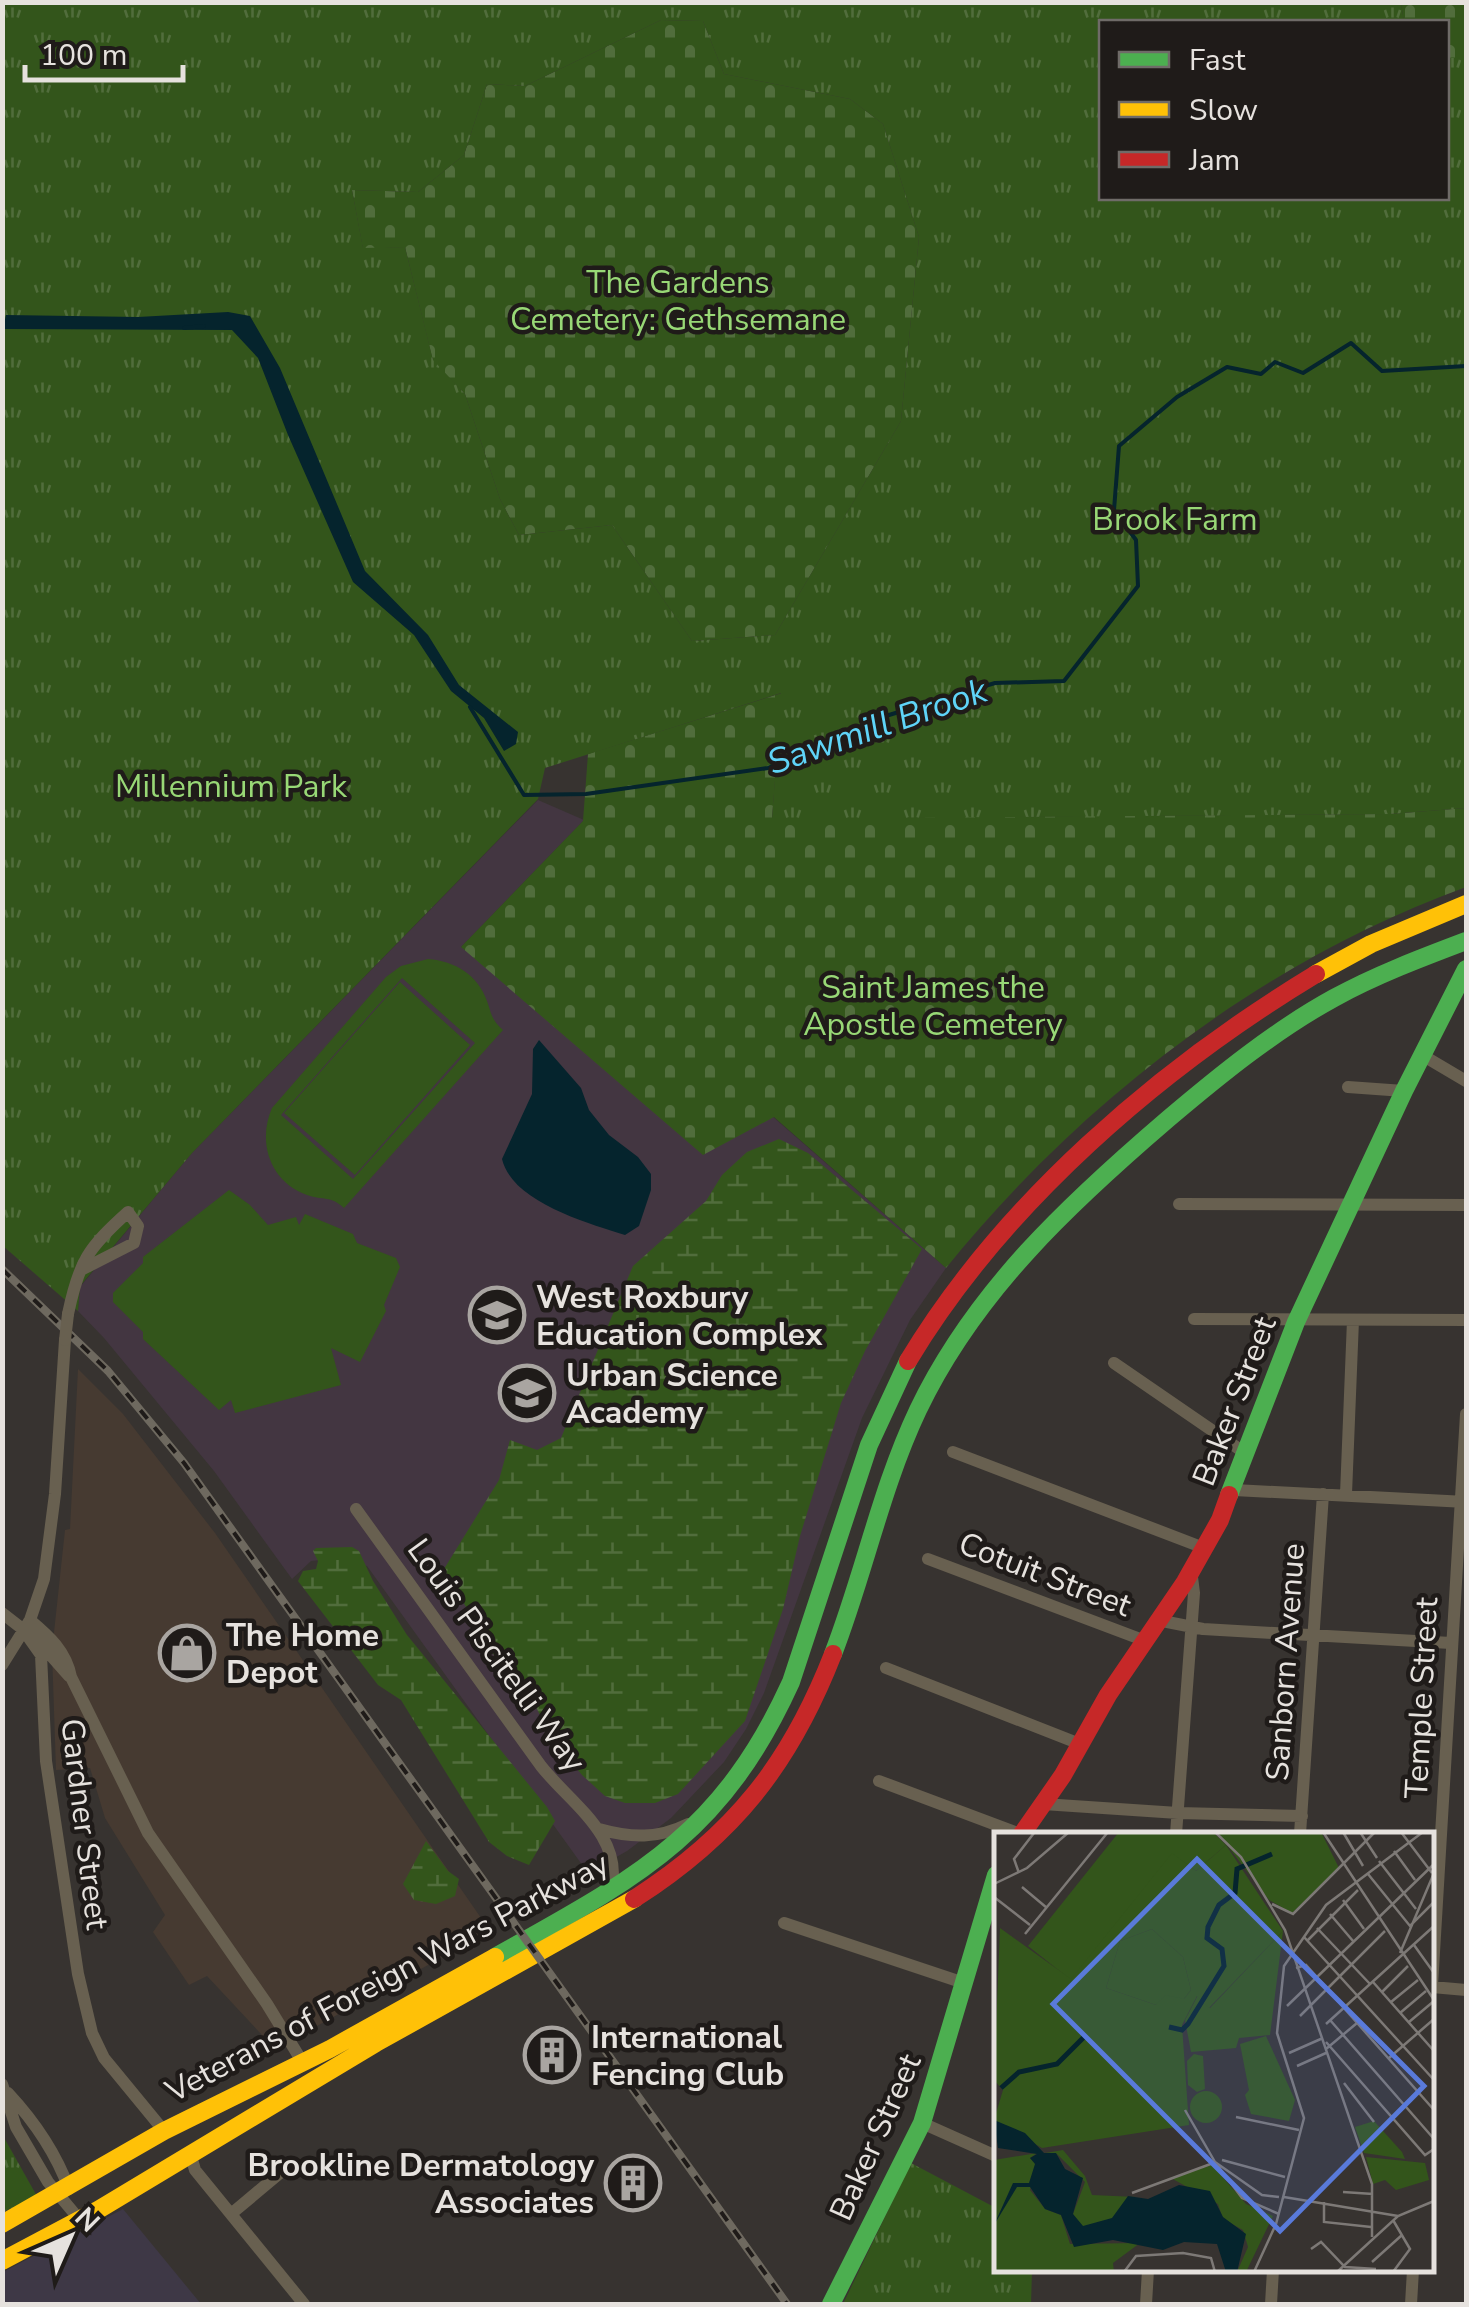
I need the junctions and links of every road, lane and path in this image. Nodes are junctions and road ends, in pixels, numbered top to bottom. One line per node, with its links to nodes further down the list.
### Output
1 (1466, 904): 25 (main road, Veterans of Foreign Wars Parkway)
2 (1466, 941): 26 (main road, Veterans of Foreign Wars Parkway)
3 (1466, 969): 4 (main road, Baker Street)
4 (1422, 1056): 5 (street); 7 (main road, Baker Street)
5 (1466, 1080)
6 (1348, 1087): 7 (street)
7 (1404, 1091): 10 (main road, Baker Street)
8 (1179, 1204): 10 (street)
9 (1466, 1205): 10 (street)
10 (1350, 1206): 15 (main road, Baker Street)
11 (81, 1270): 11 (street); 32 (street, bridge)
12 (1194, 1320): 15 (street)
13 (1353, 1320): 14 (street); 15 (street); 22 (street)
14 (1466, 1320)
15 (1296, 1322): 19 (main road, Baker Street)
16 (1114, 1363): 19 (street)
17 (1466, 1414): 23 (street, Temple Street)
18 (953, 1452): 27 (street)
19 (1245, 1453): 20 (main road, Baker Street)
20 (1234, 1490): 21 (street); 27 (main road, Baker Street)
21 (1324, 1494): 22 (street); 34 (street, Sanborn Avenue)
22 (1346, 1494): 23 (street)
23 (1463, 1502): 36 (street, Temple Street)
24 (356, 1509): 45 (street, Louis Piscitelli Way)
25 (846, 1516): 26 (main road); 43 (main road, Veterans of Foreign Wars Parkway)
26 (876, 1526): 62 (main road, Veterans of Foreign Wars Parkway)
27 (1204, 1548): 29 (main road, Baker Street)
28 (928, 1559): 35 (street, Cotuit Street)
29 (1191, 1570): 31 (main road, Baker Street); 33 (street)
30 (2, 1613): 32 (street)
31 (1157, 1620): 33 (street); 35 (main road, Baker Street)
32 (27, 1625): 37 (street); 57 (street); 60 (street, Gardner Street)
33 (1190, 1627): 34 (street); 42 (street)
34 (1315, 1635): 36 (street); 44 (street, Sanborn Avenue)
35 (1143, 1640): 39 (main road, Baker Street)
36 (1452, 1643): 53 (street, Temple Street)
37 (2, 1666)
38 (886, 1668): 39 (street)
39 (1080, 1744): 41 (main road, Baker Street)
40 (879, 1782): 46 (street)
41 (1043, 1804): 42 (street); 47 (main road, Baker Street)
42 (1178, 1813): 44 (street); 48 (street)
43 (708, 1814): 45 (street); 51 (main road, Veterans of Foreign Wars Parkway)
44 (1302, 1816): 49 (street, Sanborn Avenue)
45 (599, 1828): 51 (street, Louis Piscitelli Way)
46 (1016, 1832)
47 (1022, 1832)
48 (1176, 1832)
49 (1300, 1832)
50 (994, 1881): 54 (main road, Baker Street)
51 (611, 1892): 57 (main road, Veterans of Foreign Wars Parkway)
52 (784, 1924): 54 (street)
53 (1434, 1953)
54 (964, 1983): 59 (main road, Baker Street)
55 (1434, 1987): 56 (street)
56 (1466, 1990)
57 (302, 2063): 60 (main road, Veterans of Foreign Wars Parkway)
58 (4, 2088): 64 (street)
59 (922, 2122): 61 (street); 72 (main road, Baker Street)
60 (164, 2131): 64 (main road, Veterans of Foreign Wars Parkway)
61 (994, 2155)
62 (191, 2156): 65 (street); 66 (main road, Veterans of Foreign Wars Parkway)
63 (286, 2168): 65 (street)
64 (62, 2190): 66 (street); 67 (main road, Veterans of Foreign Wars Parkway)
65 (231, 2214): 73 (street)
66 (79, 2220): 68 (main road, Veterans of Foreign Wars Parkway)
67 (2, 2224)
68 (2, 2261)
69 (1148, 2272): 74 (street)
70 (1273, 2272): 75 (street)
71 (1413, 2272): 76 (street)
72 (834, 2298)
73 (304, 2304)
74 (1146, 2304)
75 (1271, 2304)
76 (1411, 2304)

